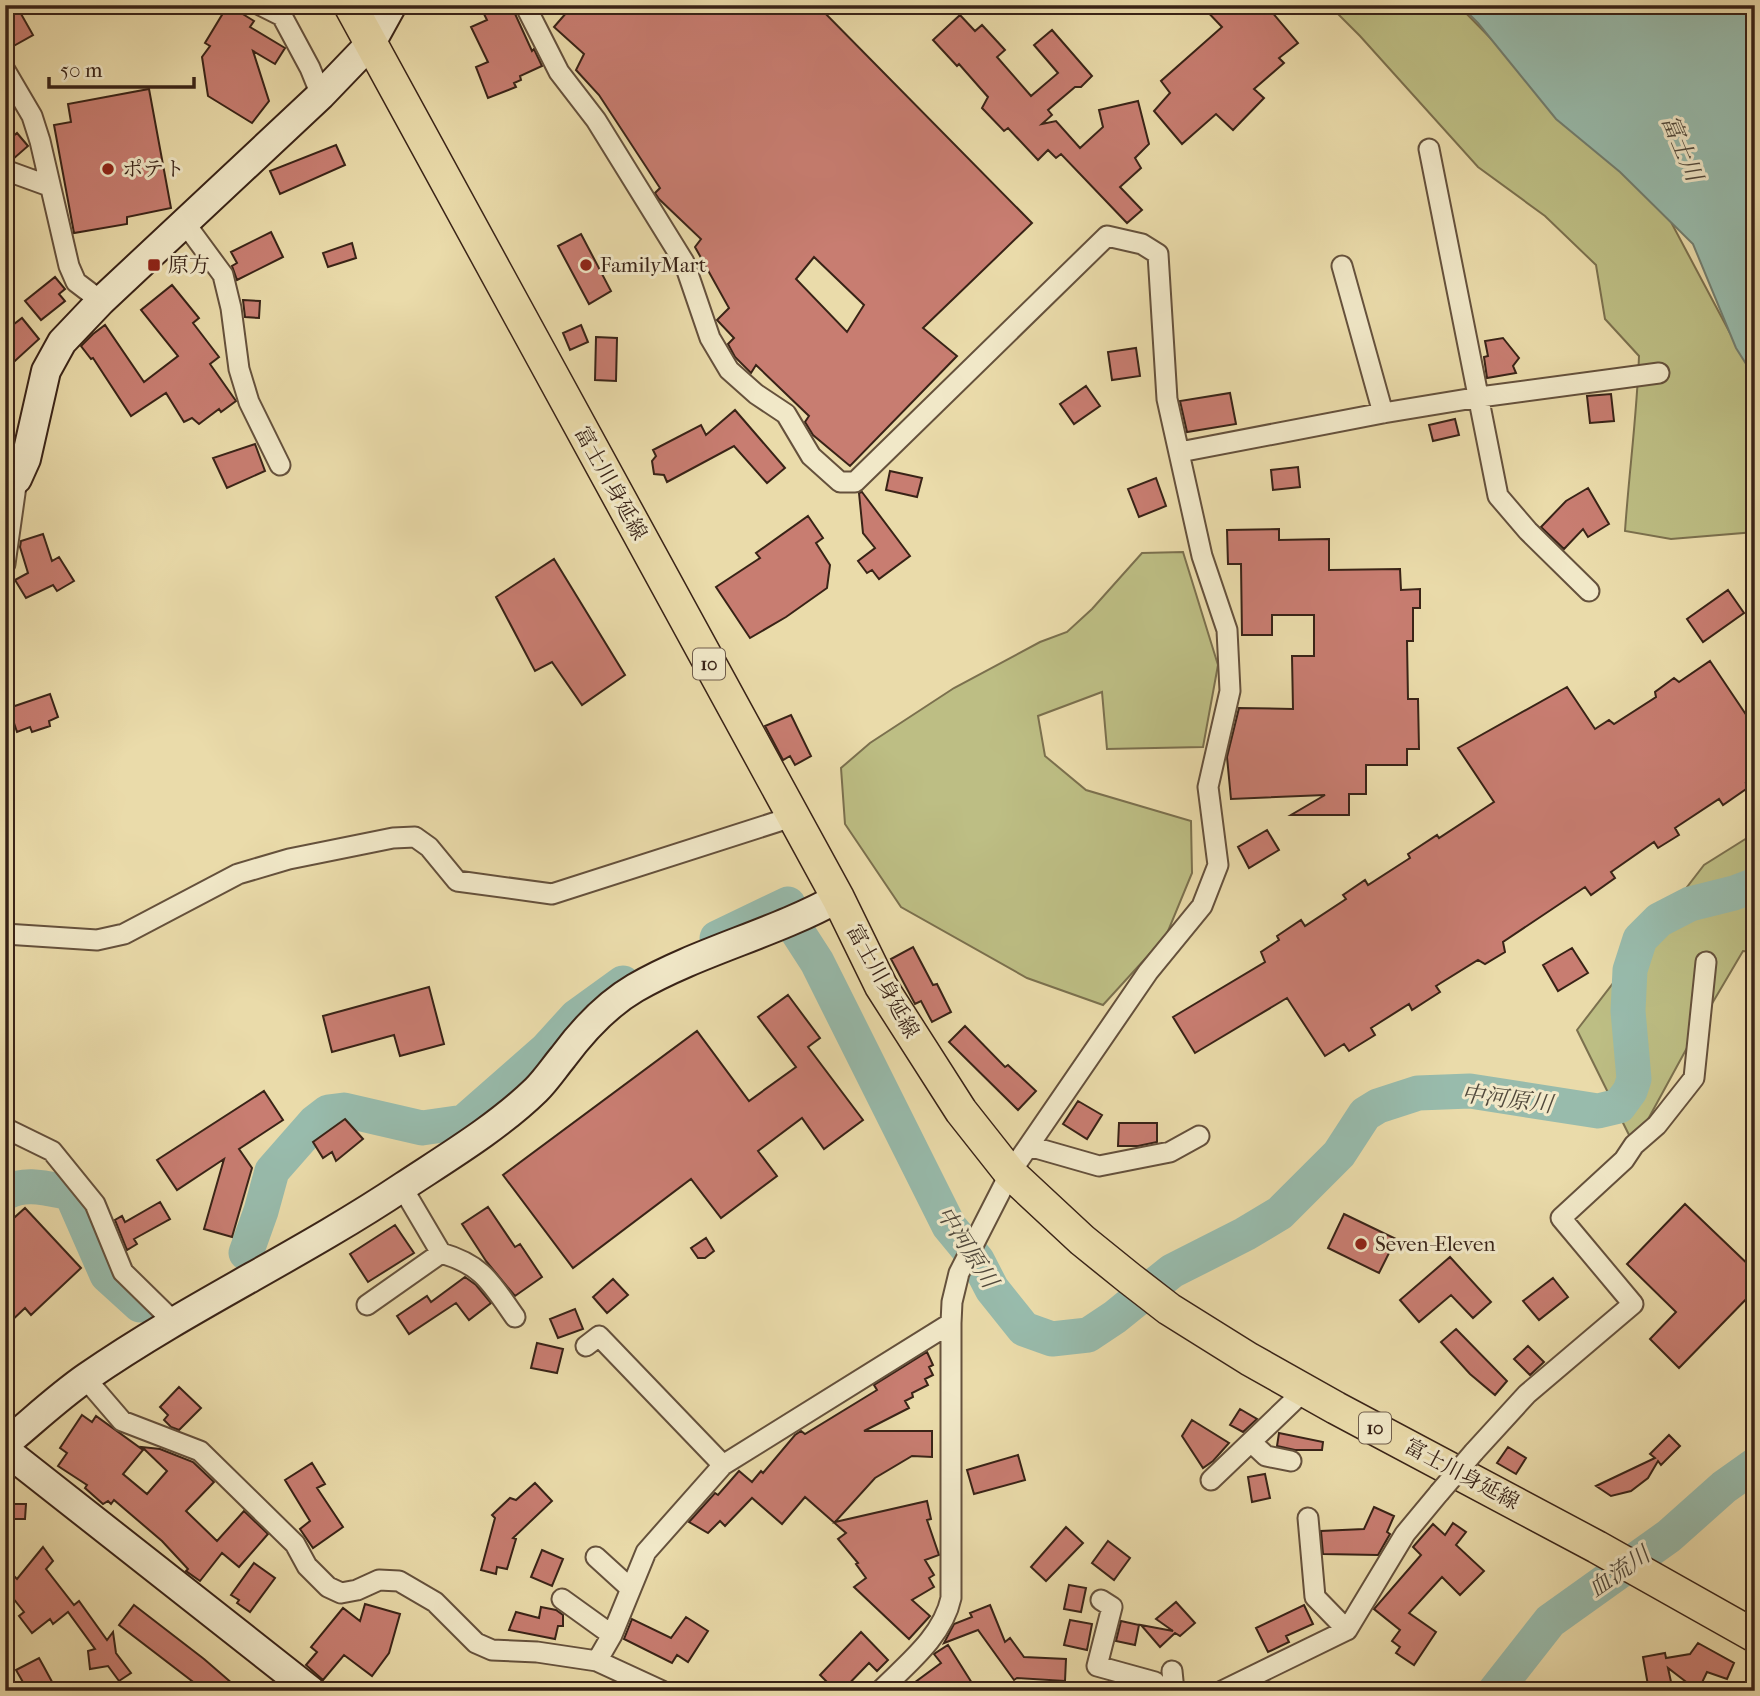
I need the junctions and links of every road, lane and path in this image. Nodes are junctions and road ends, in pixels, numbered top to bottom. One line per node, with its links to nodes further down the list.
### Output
1 (260, 5): 7 (street)
2 (350, 5): 5 (main road, 富士川身延線 / 10)
3 (391, 5): 5 (street)
4 (527, 5): 17 (street)
5 (371, 43): 7 (street); 22 (main road, 富士川身延線 / 10)
6 (5, 70): 10 (street)
7 (321, 94): 11 (street)
8 (1429, 149): 15 (street)
9 (5, 170): 10 (street)
10 (49, 186): 13 (street)
11 (184, 222): 13 (street); 18 (street)
12 (1342, 266): 16 (street)
13 (101, 301): 19 (street)
14 (1660, 373): 15 (street)
15 (1480, 397): 16 (street); 21 (street)
16 (1383, 413): 17 (street)
17 (1180, 452): 28 (street)
18 (280, 465)
19 (11, 483): 20 (street)
20 (5, 564)
21 (1589, 591)
22 (783, 820): 23 (main road, 富士川身延線 / 10); 24 (street)
23 (829, 903): 29 (main road, 富士川身延線 / 10); 30 (street)
24 (5, 934)
25 (1706, 961): 50 (street, bridge)
26 (5, 1128): 34 (street)
27 (1199, 1136): 28 (street)
28 (1029, 1146): 29 (street)
29 (1010, 1173): 35 (street); 38 (main road, 富士川身延線 / 10)
30 (402, 1187): 31 (street); 34 (street)
31 (441, 1252): 32 (street); 33 (street)
32 (367, 1305)
33 (515, 1317)
34 (174, 1322): 37 (street)
35 (951, 1323): 43 (street); 57 (street)
36 (586, 1346): 43 (street)
37 (85, 1378): 40 (street); 53 (street)
38 (1305, 1390): 39 (street); 52 (main road, 富士川身延線 / 10)
39 (1251, 1442): 42 (street); 44 (street)
40 (5, 1444)
41 (5, 1450): 55 (street)
42 (1291, 1461)
43 (723, 1465): 47 (street)
44 (1211, 1480)
45 (1308, 1518): 50 (street)
46 (596, 1557): 47 (street)
47 (630, 1588): 51 (street)
48 (562, 1599): 51 (street)
49 (1101, 1600): 58 (street)
50 (1347, 1630): 54 (street)
51 (612, 1635): 53 (street)
52 (1755, 1636)
53 (597, 1661): 56 (street)
54 (1248, 1685): 59 (street)
55 (311, 1691)
56 (662, 1691)
57 (880, 1691)
58 (1161, 1691)
59 (1222, 1691)

